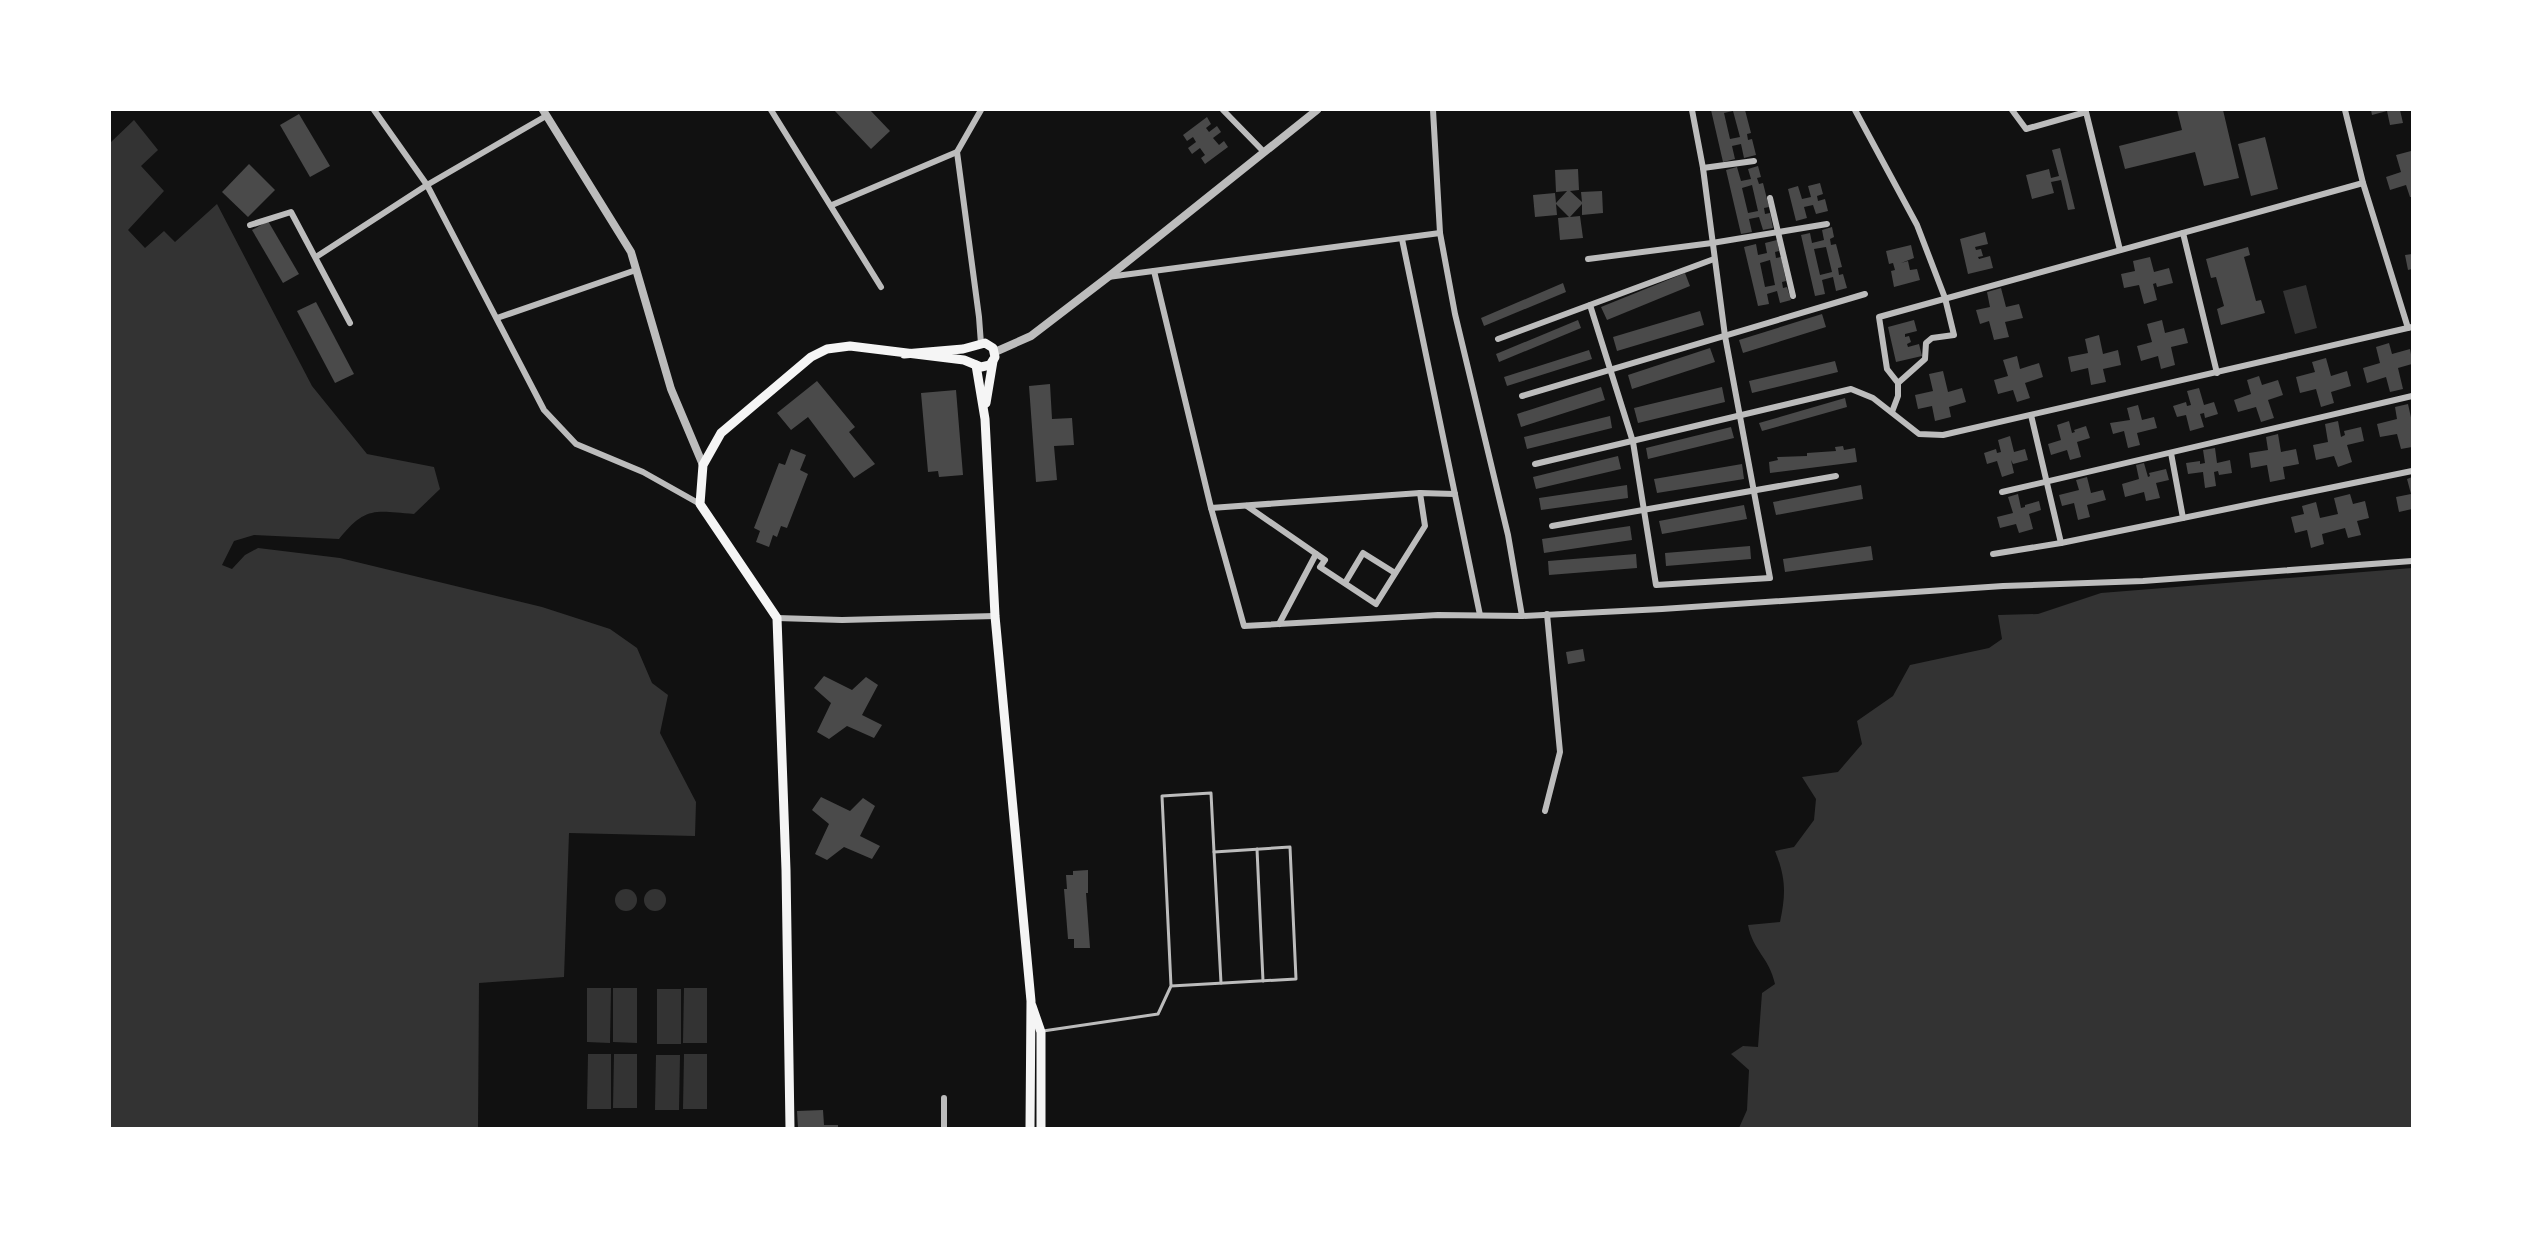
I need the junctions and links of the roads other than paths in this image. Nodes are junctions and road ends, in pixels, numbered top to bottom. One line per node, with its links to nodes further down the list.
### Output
1 (374, 110): 17 (street)
2 (771, 110): 19 (street)
3 (981, 110): 12 (street)
4 (1223, 110): 13 (street)
5 (1317, 110): 13 (street)
6 (1433, 110): 22 (street)
7 (1692, 110): 15 (street)
8 (1855, 110): 37 (street)
9 (2012, 110): 27 (street)
10 (2345, 110): 16 (street)
11 (544, 113): 17 (street); 31 (street)
12 (957, 152): 19 (street); 44 (street)
13 (1264, 152): 33 (street)
14 (1754, 160): 15 (street)
15 (1703, 168): 26 (street)
16 (2363, 183): 24 (street); 41 (street)
17 (427, 185): 28 (street); 39 (street)
18 (1770, 198): 23 (street)
19 (832, 205): 34 (street)
20 (1827, 224): 23 (street)
21 (250, 225): 28 (street)
22 (1440, 233): 25 (street); 83 (street)
23 (1778, 233): 26 (street); 36 (street)
24 (2183, 233): 27 (street); 49 (street)
25 (1402, 239): 32 (street); 67 (street)
26 (1712, 243): 29 (street); 30 (street)
27 (2120, 250): 37 (street)
28 (316, 257): 40 (street)
29 (1588, 259)
30 (1714, 259): 38 (street); 42 (street)
31 (636, 270): 39 (street); 60 (street)
32 (1154, 271): 33 (street); 70 (street)
33 (1108, 278): 46 (street)
34 (880, 287)
35 (1865, 294): 42 (street)
36 (1793, 296)
37 (1945, 298): 50 (street); 50 (street)
38 (1590, 305): 43 (street); 48 (street)
39 (497, 318): 68 (street)
40 (350, 323)
41 (2410, 327): 49 (street)
42 (1725, 336): 48 (street); 54 (street)
43 (1498, 339)
44 (978, 344): 45 (main road); 46 (main road); 47 (main road)
45 (904, 354): 47 (main road); 60 (main road)
46 (994, 357): 47 (main road); 56 (main road)
47 (975, 364): 56 (main road)
48 (1611, 370): 51 (street); 57 (street)
49 (2217, 373): 55 (street)
50 (1898, 383): 53 (street)
51 (1522, 396)
52 (2412, 396): 58 (street)
53 (1892, 412): 54 (street); 55 (street)
54 (1740, 414): 57 (street); 64 (street)
55 (2031, 415): 63 (street)
56 (985, 419): 82 (main road)
57 (1634, 442): 59 (street); 71 (street)
58 (2171, 453): 63 (street); 72 (street)
59 (1535, 464)
60 (703, 465): 68 (main road)
61 (2412, 471): 72 (street)
62 (1836, 476): 64 (street)
63 (2047, 482): 65 (street); 74 (street)
64 (1755, 491): 71 (street); 71 (street)
65 (2002, 492)
66 (1420, 493): 67 (street); 69 (street); 78 (street)
67 (1455, 494): 81 (street)
68 (700, 504): 84 (main road)
69 (1247, 506): 70 (street); 75 (street)
70 (1211, 508): 85 (street)
71 (1643, 511): 73 (street)
72 (2183, 518): 74 (street)
73 (1552, 526)
74 (2061, 543): 76 (street)
75 (1316, 554): 79 (street); 85 (street)
76 (1993, 554)
77 (2412, 561): 80 (street)
78 (1395, 573): 79 (street); 79 (street)
79 (1345, 584)
80 (1547, 614): 83 (street); 86 (street)
81 (1480, 615): 83 (street); 85 (street)
82 (994, 616): 84 (street); 92 (main road)
83 (1522, 616)
84 (777, 618): 96 (main road)
85 (1279, 624)
86 (1545, 811)
87 (1257, 849): 88 (lane); 89 (lane); 89 (lane)
88 (1214, 852): 90 (lane); 91 (lane)
89 (1263, 981): 90 (lane)
90 (1221, 983): 91 (lane)
91 (1171, 986): 94 (lane)
92 (1031, 1001): 93 (main road); 94 (main road)
93 (1029, 1032): 94 (lane); 98 (main road)
94 (1041, 1032): 99 (main road)
95 (944, 1098): 97 (street)
96 (790, 1128)
97 (944, 1128)
98 (1030, 1128)
99 (1041, 1128)

